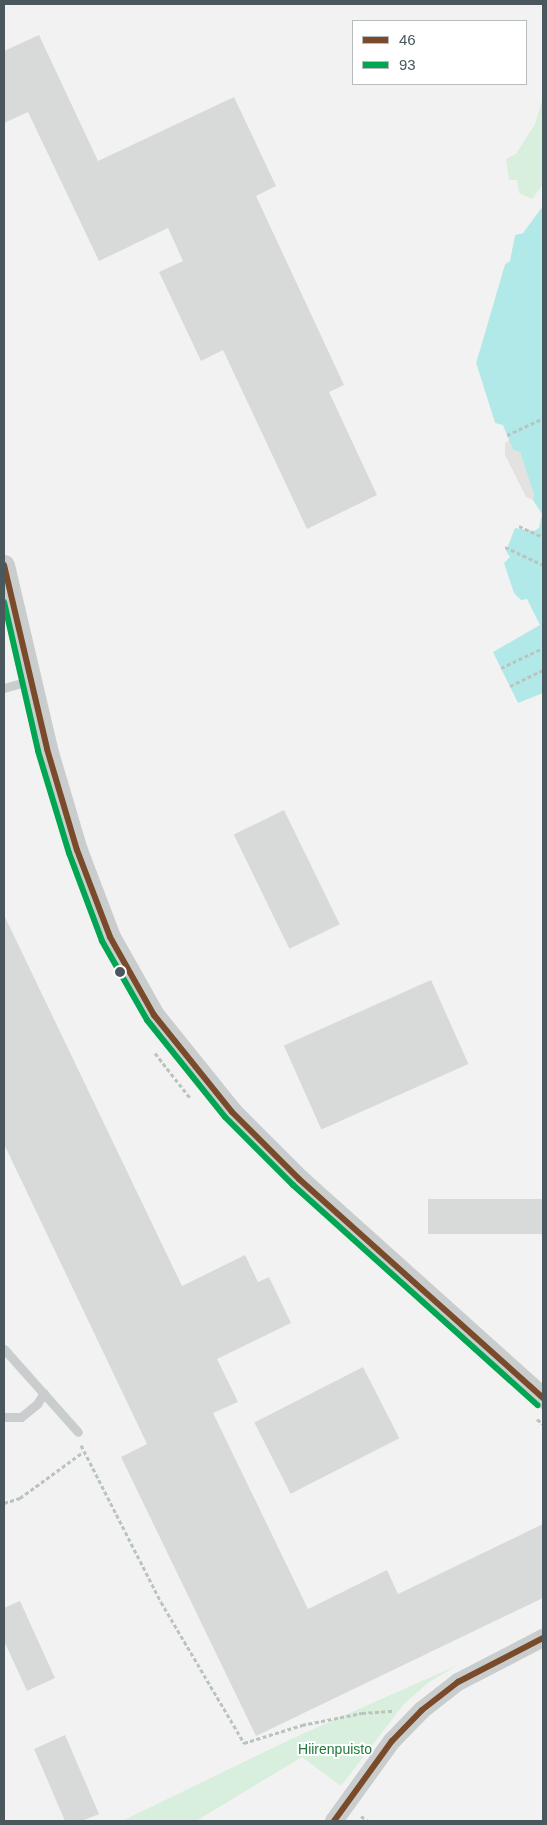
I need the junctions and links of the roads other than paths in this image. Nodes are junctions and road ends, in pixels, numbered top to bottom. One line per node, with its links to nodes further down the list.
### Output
1 (4, 565): 2 (street)
2 (32, 680): 3 (lane); 6 (street)
3 (5, 686)
4 (4, 1349): 5 (lane)
5 (44, 1393): 7 (lane); 8 (lane)
6 (543, 1398)
7 (4, 1417)
8 (78, 1432)
9 (543, 1638): 10 (street)
10 (334, 1821)

